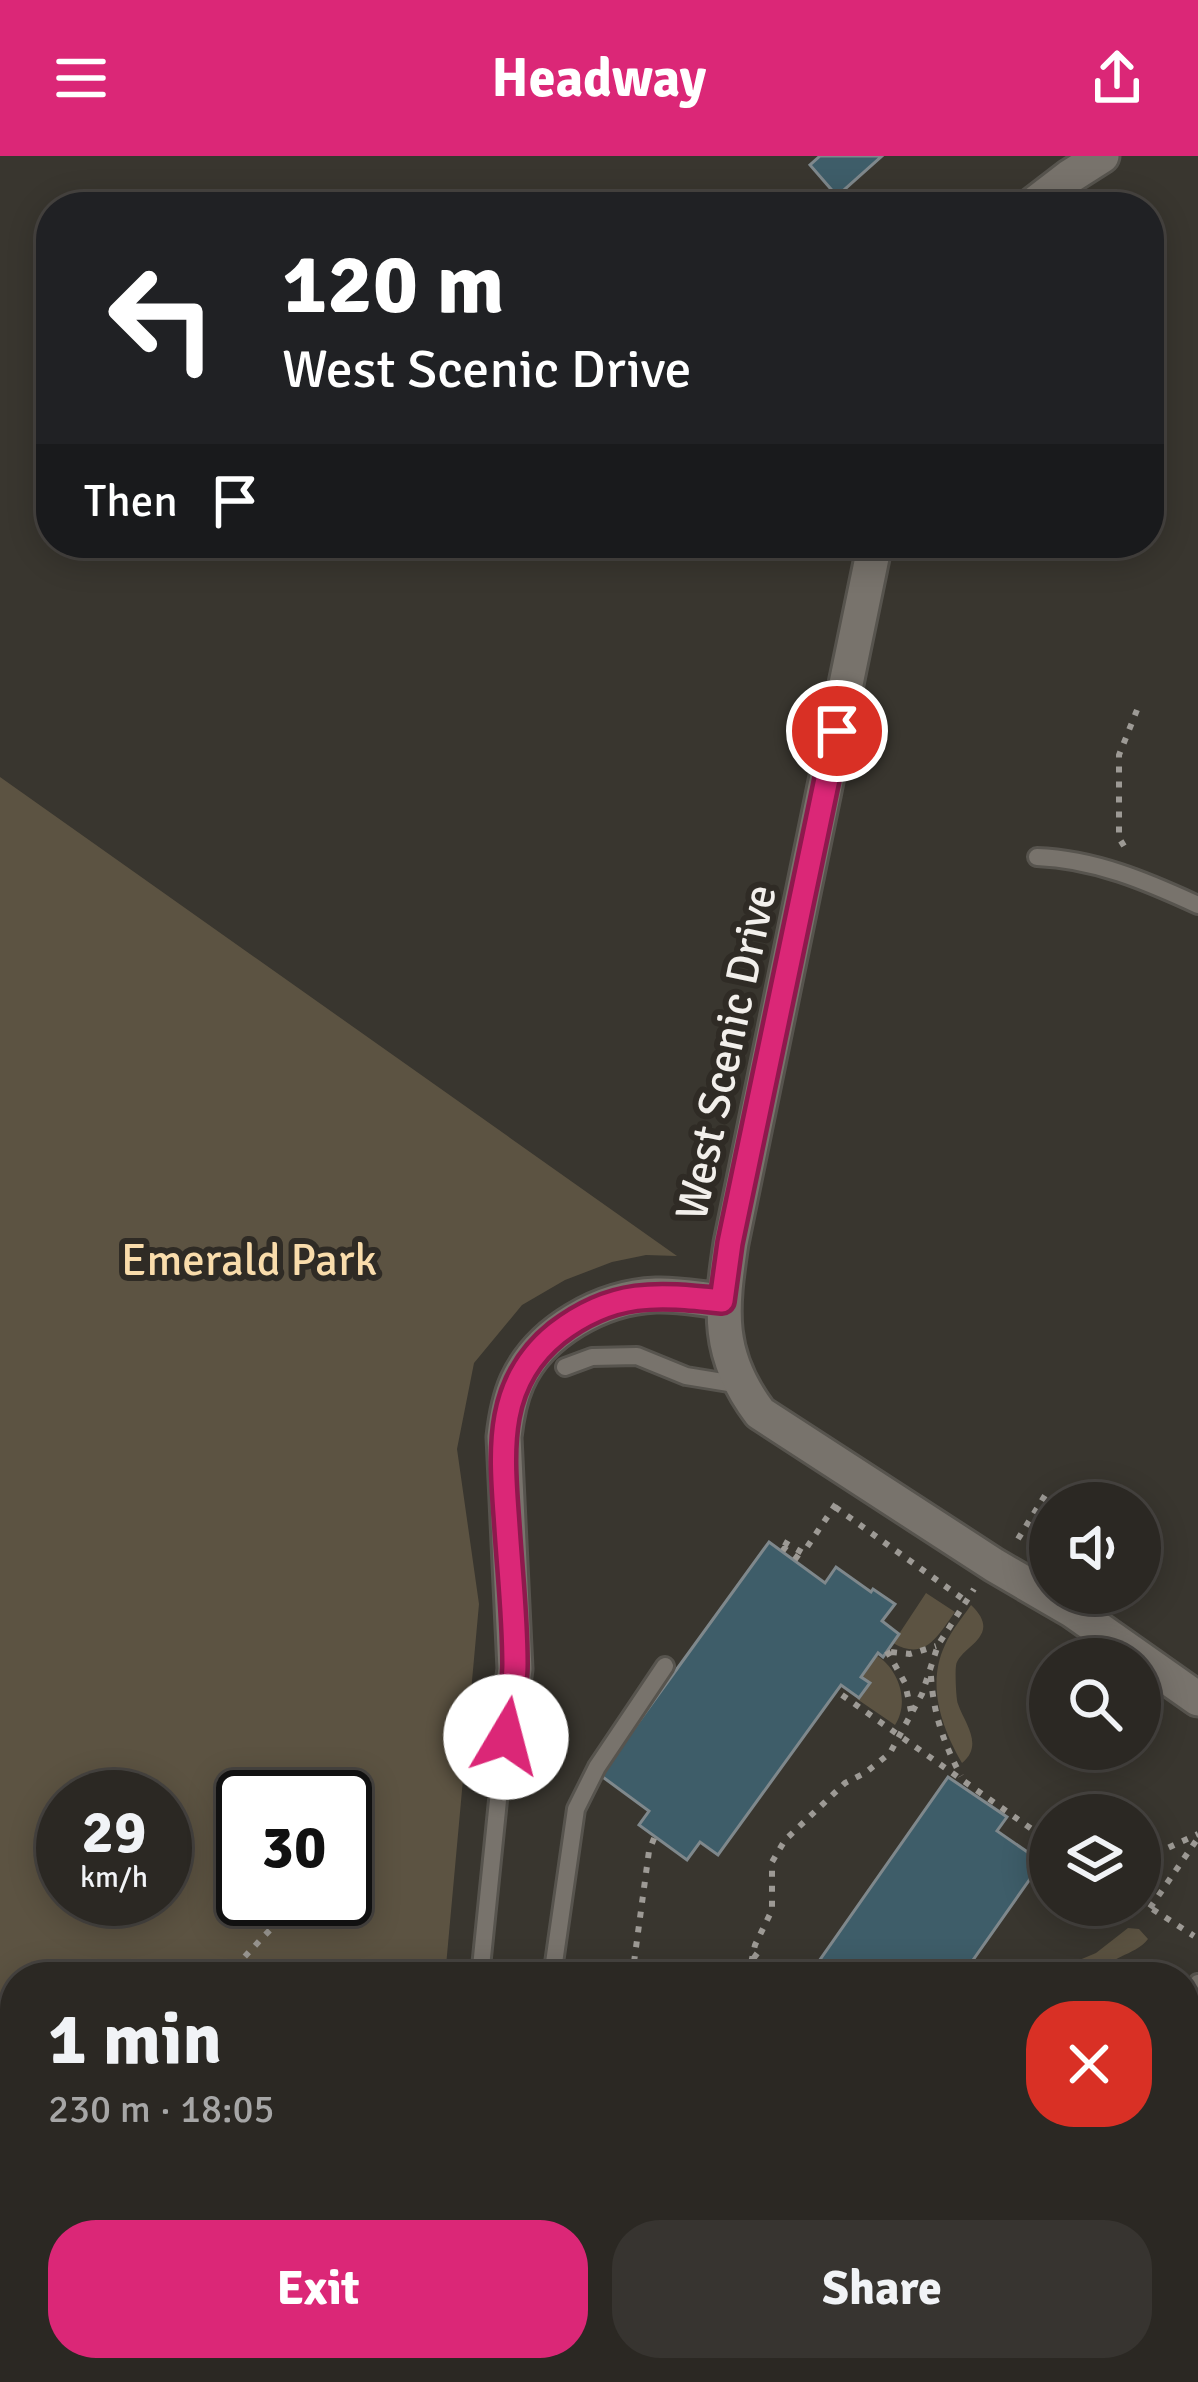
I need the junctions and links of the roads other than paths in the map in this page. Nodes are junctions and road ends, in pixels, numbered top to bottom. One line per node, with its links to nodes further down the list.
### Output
1 (1102, 156): 2 (street)
2 (1050, 192)
3 (872, 558): 6 (street, West Scenic Drive)
4 (1037, 856): 5 (lane)
5 (1198, 905)
6 (722, 1301): 8 (street, West Scenic Drive); 11 (street)
7 (565, 1367): 8 (lane)
8 (742, 1385): 10 (street, West Scenic Drive)
9 (664, 1666): 13 (lane)
10 (1198, 1699)
11 (501, 1771): 12 (lane)
12 (482, 1962)
13 (554, 1962)

